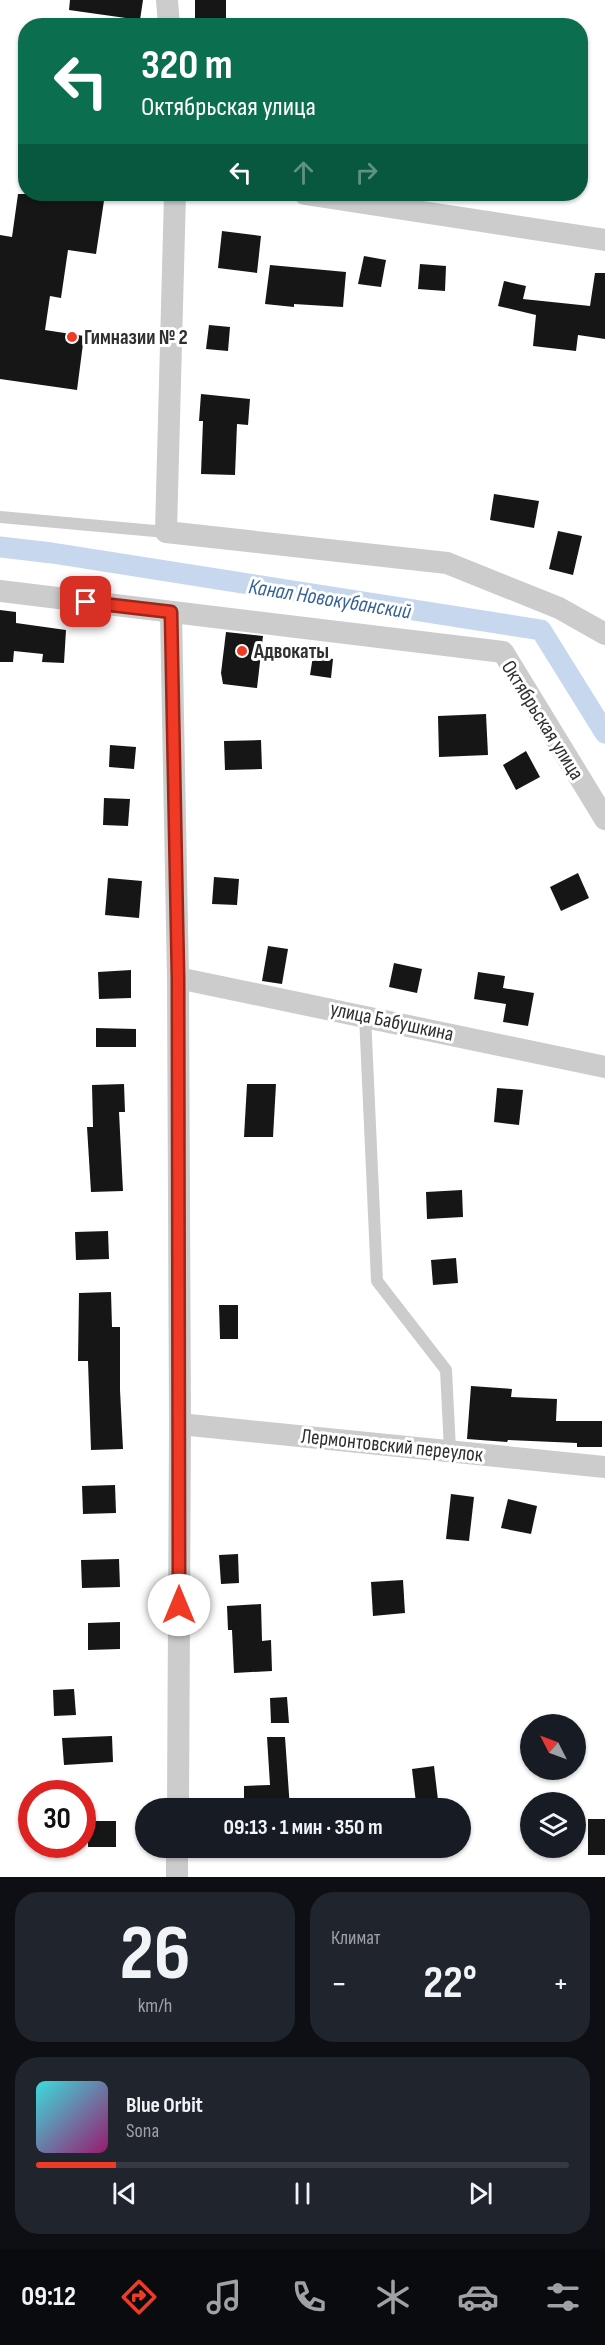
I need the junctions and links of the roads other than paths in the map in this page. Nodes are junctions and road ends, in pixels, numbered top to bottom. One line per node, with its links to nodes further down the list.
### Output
1 (167, 0): 2 (street)
2 (168, 18)
3 (175, 201): 7 (street)
4 (351, 201): 5 (street)
5 (605, 240)
6 (0, 517): 7 (lane)
7 (166, 532): 10 (street)
8 (0, 591): 9 (street, Октябрьская улица)
9 (171, 612): 11 (street, Октябрьская улица); 12 (street)
10 (605, 634)
11 (605, 819)
12 (178, 978): 13 (street, улица Бабушкина); 15 (street)
13 (365, 1015): 14 (street, улица Бабушкина); 16 (lane)
14 (605, 1067)
15 (180, 1424): 16 (street, Лермонтовский переулок); 18 (street)
16 (450, 1450): 17 (street, Лермонтовский переулок)
17 (605, 1467)
18 (178, 1798)
19 (177, 1858): 20 (street)
20 (177, 1877)

